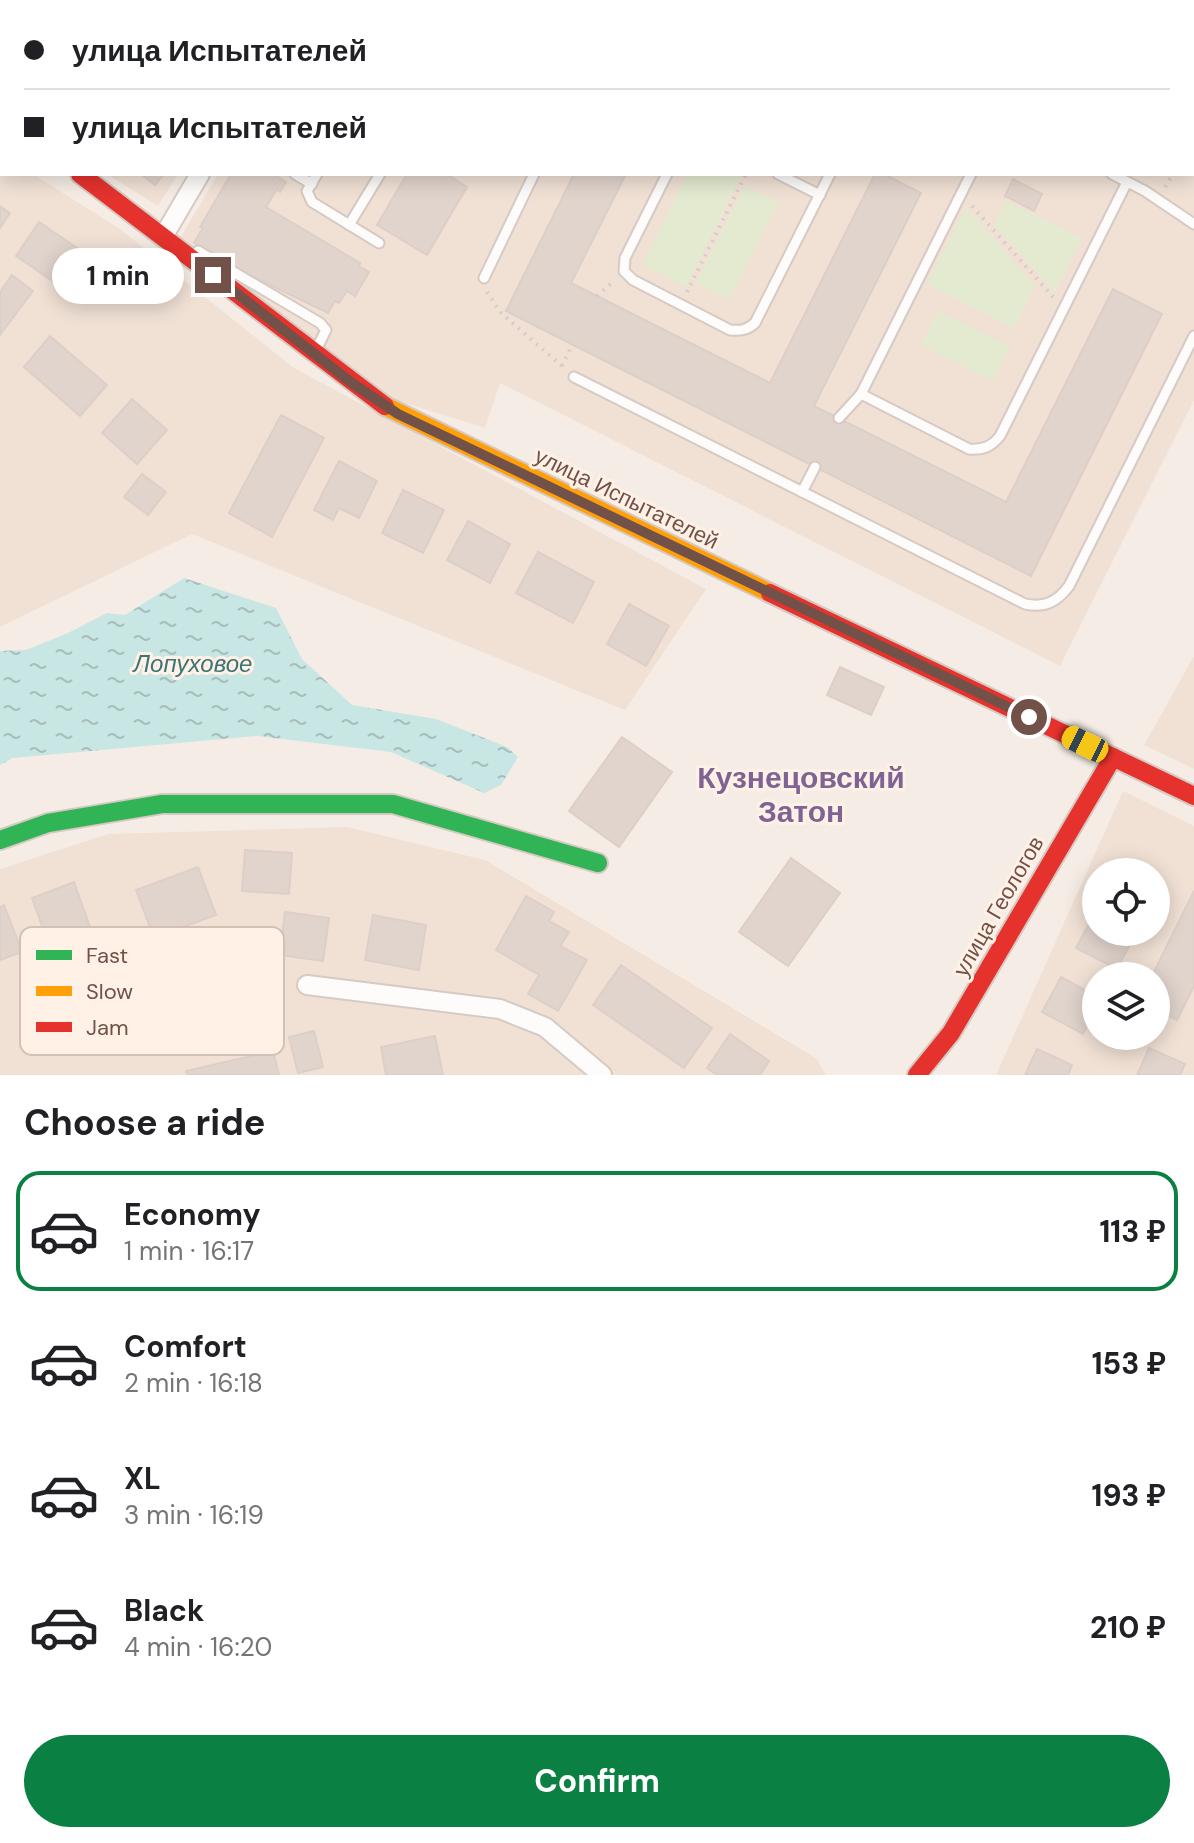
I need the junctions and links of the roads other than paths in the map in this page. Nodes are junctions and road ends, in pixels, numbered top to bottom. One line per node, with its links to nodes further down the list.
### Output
1 (83, 176): 17 (street, улица Испытателей)
2 (199, 176): 17 (street)
3 (298, 176): 13 (lane)
4 (316, 176): 13 (lane)
5 (379, 176): 16 (lane)
6 (533, 176): 19 (lane)
7 (666, 176): 14 (lane)
8 (782, 176): 14 (lane)
9 (829, 176): 14 (lane)
10 (970, 176): 23 (lane)
11 (1116, 176): 12 (lane)
12 (1127, 182): 15 (lane); 23 (lane)
13 (312, 184): 16 (lane)
14 (820, 195)
15 (1194, 224)
16 (349, 225): 18 (lane)
17 (164, 234): 21 (street, улица Испытателей); 21 (lane)
18 (379, 243)
19 (484, 278)
20 (1194, 336): 26 (lane)
21 (314, 353): 27 (street, улица Испытателей)
22 (574, 377): 26 (lane)
23 (861, 394): 24 (lane)
24 (839, 418)
25 (815, 467): 26 (lane)
26 (802, 492)
27 (1113, 757): 28 (street, улица Испытателей); 33 (street, улица Геологов)
28 (1194, 796)
29 (0, 840): 30 (street)
30 (598, 863)
31 (307, 985): 32 (street)
32 (602, 1075)
33 (917, 1075)

